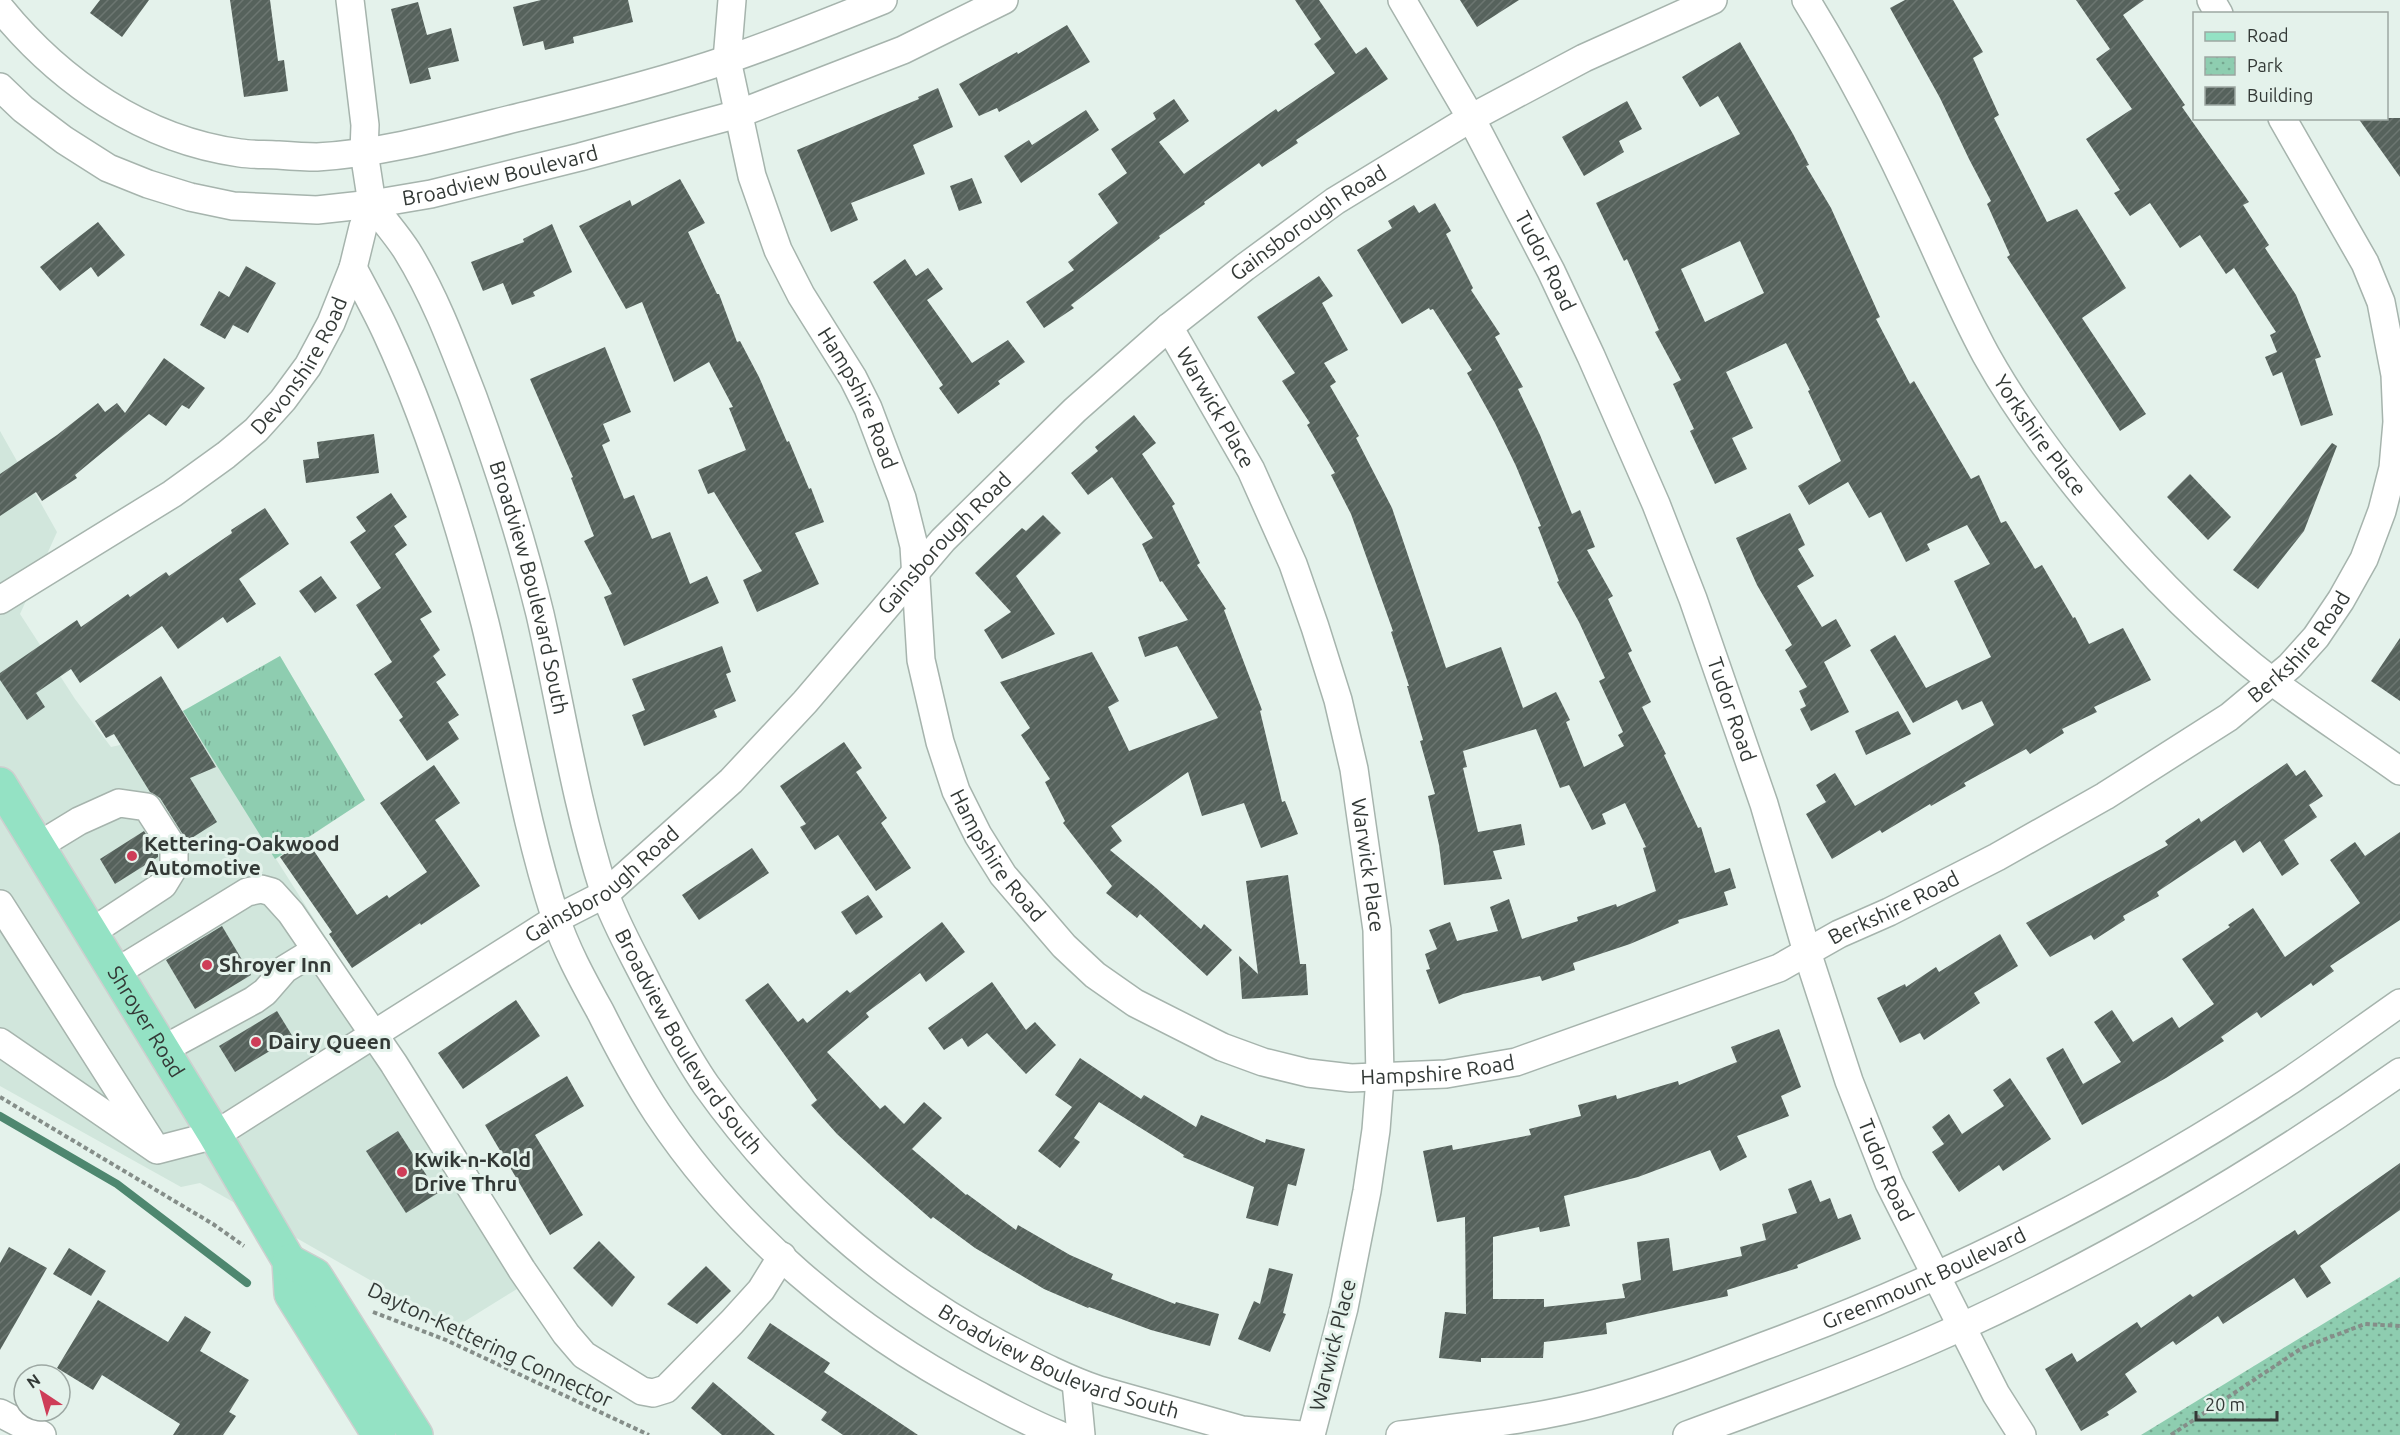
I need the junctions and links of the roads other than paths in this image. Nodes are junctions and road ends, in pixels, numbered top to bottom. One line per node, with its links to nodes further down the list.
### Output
1 (350, 0): 14 (street, Devonshire Road)
2 (732, 0): 9 (street, Hampshire Road)
3 (883, 0): 9 (street)
4 (1004, 0): 11 (street, Broadview Boulevard)
5 (1402, 0): 12 (street, Tudor Road)
6 (1713, 0): 12 (street, Gainsborough Road)
7 (1806, 0): 20 (street, Yorkshire Place)
8 (0, 8): 14 (street)
9 (727, 60): 11 (street, Hampshire Road); 14 (street)
10 (0, 87): 15 (street, Broadview Boulevard)
11 (738, 114): 15 (street, Broadview Boulevard); 18 (street, Hampshire Road)
12 (1471, 118): 17 (street, Gainsborough Road); 29 (street, Tudor Road)
13 (2283, 120): 20 (street, Berkshire Road)
14 (364, 152): 15 (street, Devonshire Road)
15 (372, 204): 16 (street, Devonshire Road); 24 (street, Broadview Boulevard South)
16 (353, 268): 19 (street, Devonshire Road); 26 (street)
17 (1168, 327): 18 (street, Gainsborough Road); 36 (street, Warwick Place)
18 (916, 574): 24 (street, Gainsborough Road); 36 (street, Hampshire Road)
19 (0, 600)
20 (2272, 681): 21 (street, Yorkshire Place); 29 (street, Berkshire Road)
21 (2400, 771)
22 (4, 802): 23 (main road, Shroyer Road)
23 (38, 846): 27 (main road, Shroyer Road); 27 (street)
24 (605, 894): 26 (street, Gainsborough Road); 43 (street, Broadview Boulevard South)
25 (0, 904): 38 (street)
26 (556, 920): 32 (street, Gainsborough Road); 39 (street)
27 (90, 933): 30 (main road, Shroyer Road)
28 (316, 950): 30 (street); 32 (street); 34 (street)
29 (1807, 952): 36 (street, Hampshire Road); 41 (street, Tudor Road)
30 (115, 973): 34 (main road, Shroyer Road)
31 (2400, 1003): 41 (street, Greenmount Boulevard)
32 (375, 1035): 37 (street, Gainsborough Road); 39 (street)
33 (0, 1042): 38 (street)
34 (162, 1050): 37 (main road, Shroyer Road)
35 (2400, 1072): 42 (street)
36 (1380, 1078): 51 (street, Warwick Place)
37 (215, 1135): 38 (street, Gainsborough Road); 40 (main road, Shroyer Road)
38 (157, 1150)
39 (782, 1256): 48 (street)
40 (289, 1261): 46 (main road, Shroyer Road); 47 (main road)
41 (1937, 1276): 42 (street, Tudor Road); 52 (street, Greenmount Boulevard)
42 (1961, 1327): 53 (street); 54 (street, Tudor Road)
43 (1076, 1382): 49 (street); 50 (street, Broadview Boulevard South)
44 (0, 1413): 45 (street)
45 (42, 1435)
46 (379, 1435)
47 (416, 1435)
48 (1060, 1435)
49 (1081, 1435)
50 (1302, 1435)
51 (1311, 1435)
52 (1400, 1435)
53 (1687, 1435)
54 (2022, 1435)

